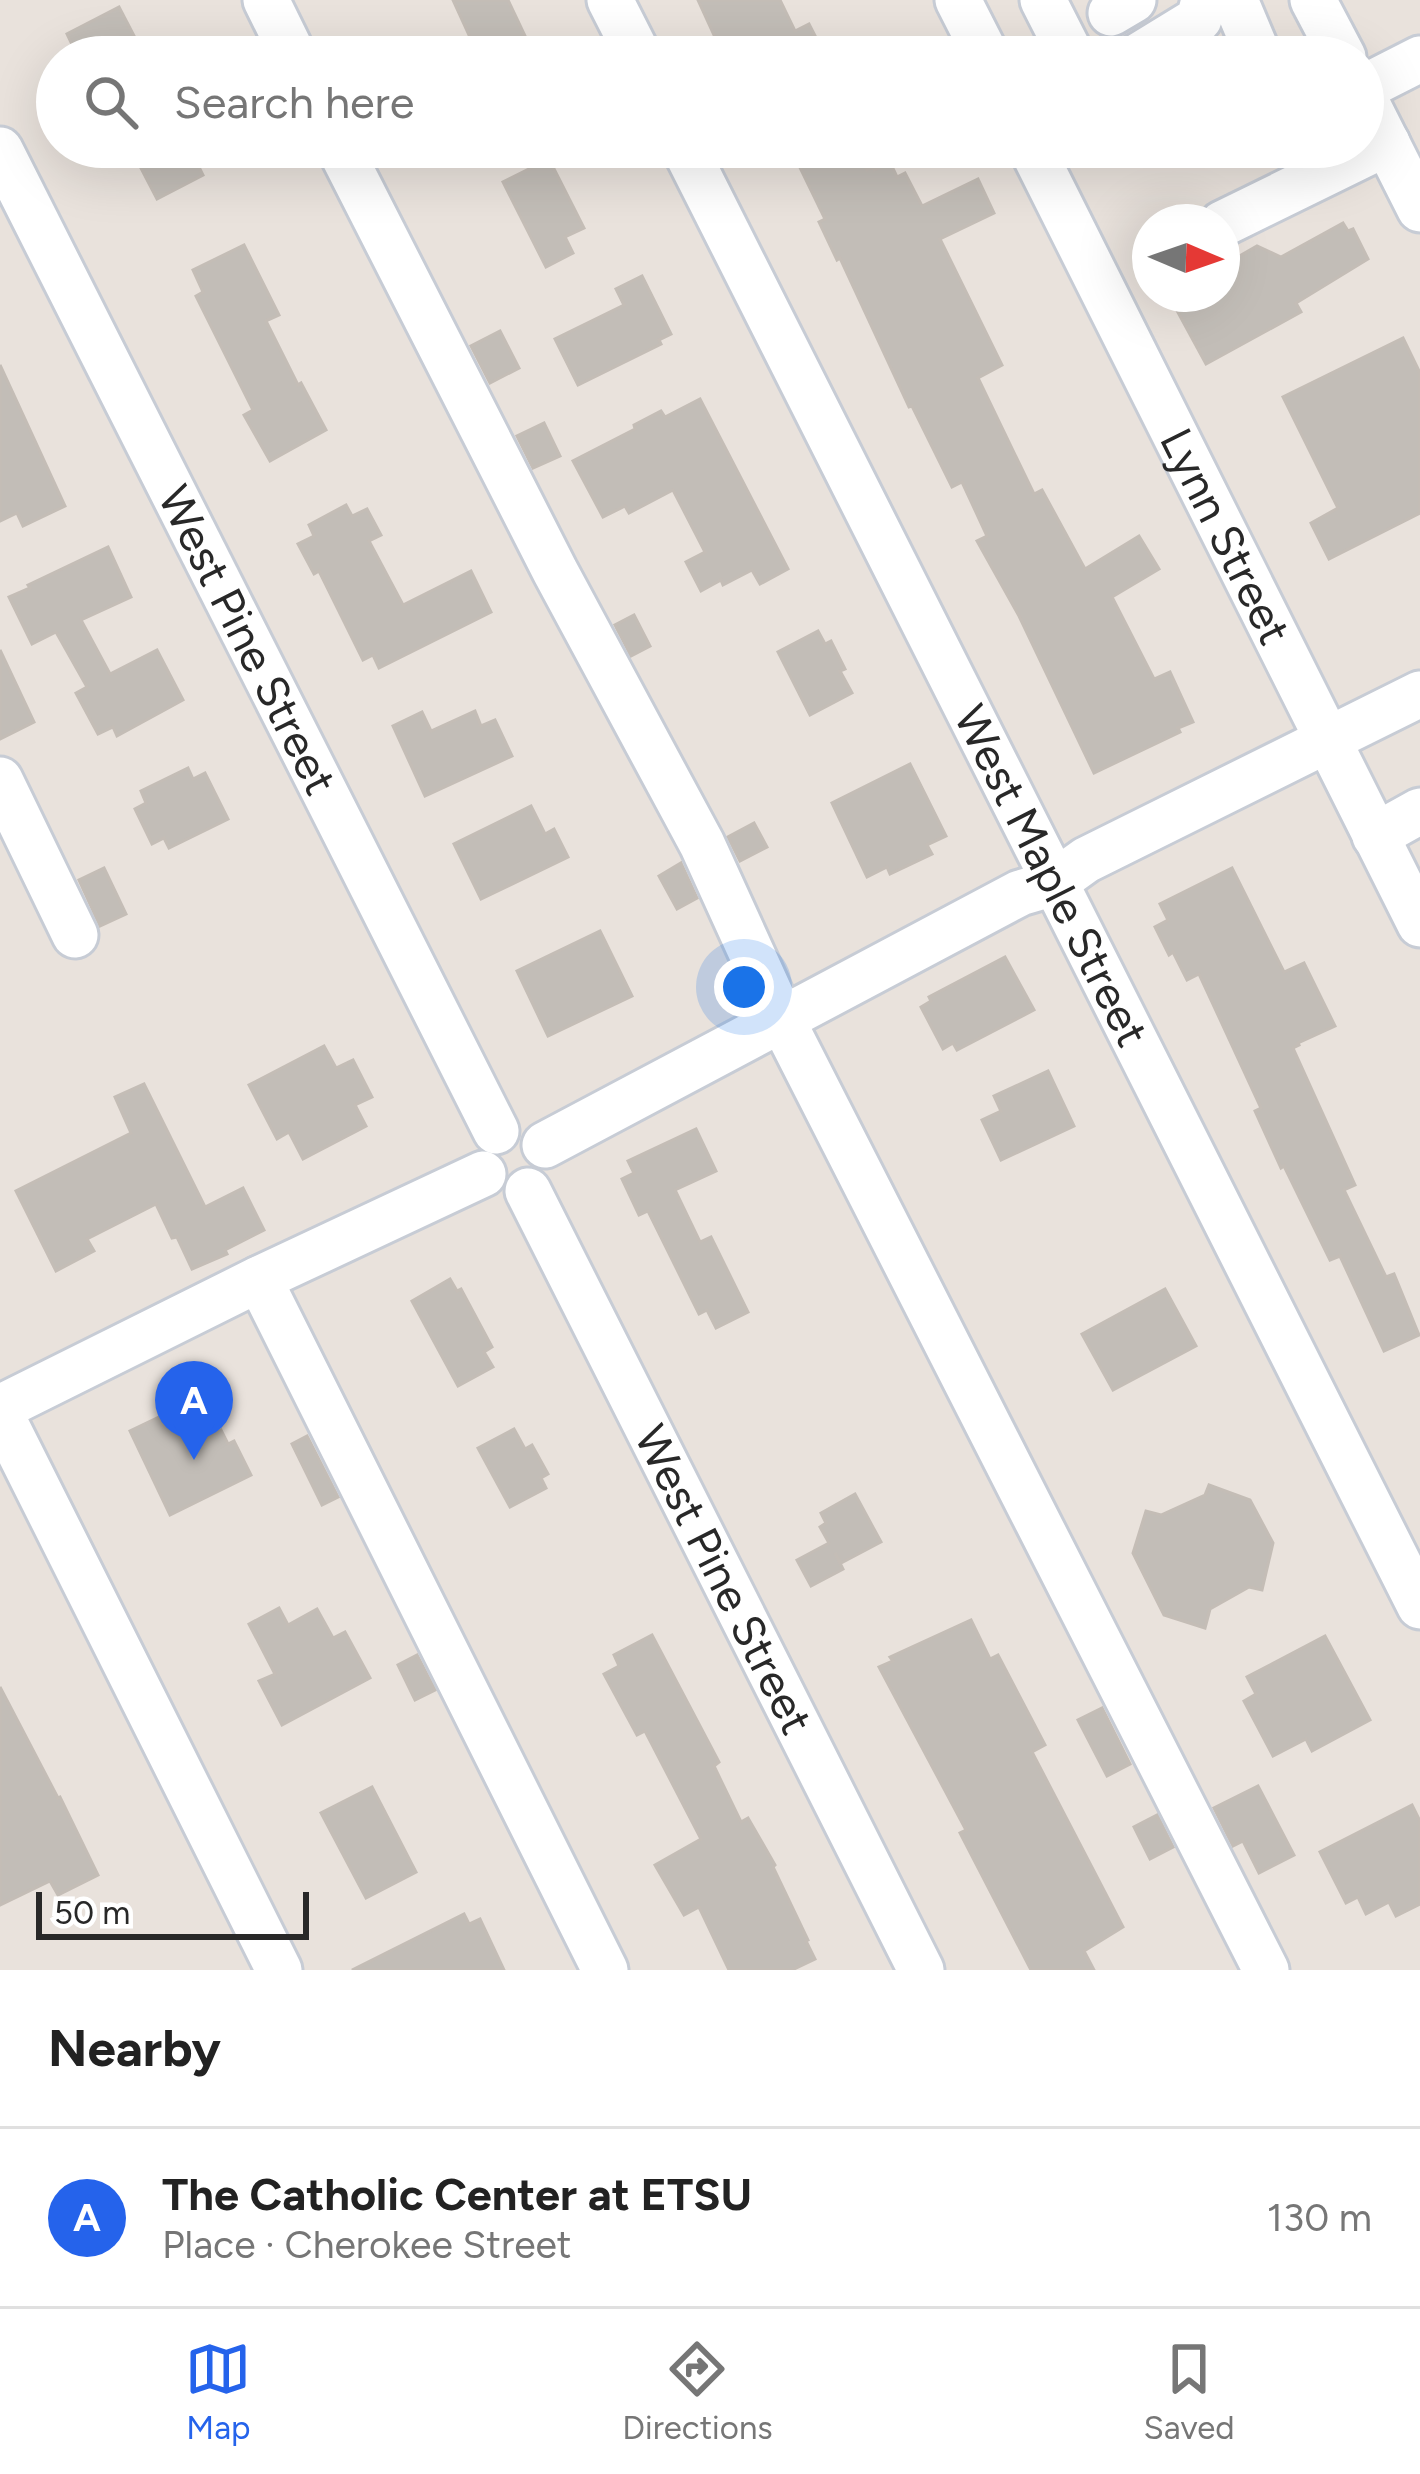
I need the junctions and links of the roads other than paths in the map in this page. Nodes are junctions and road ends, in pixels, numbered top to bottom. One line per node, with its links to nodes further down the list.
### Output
1 (266, 0): 9 (street)
2 (610, 0): 10 (street)
3 (958, 0): 11 (street)
4 (1043, 0): 8 (street)
5 (1204, 0): 12 (street)
6 (1235, 0): 13 (street)
7 (1313, 0): 14 (street)
8 (1091, 29)
9 (284, 36)
10 (628, 36)
11 (976, 36)
12 (1171, 36)
13 (1250, 36)
14 (1325, 36)
15 (1420, 59): 16 (street)
16 (1384, 80)
17 (1384, 137): 18 (street)
18 (1387, 143): 19 (street); 25 (street)
19 (1384, 144)
20 (0, 150): 36 (street, West Pine Street)
21 (350, 168): 35 (street)
22 (695, 168): 32 (street, West Maple Street)
23 (1041, 168): 28 (street, Lynn Street)
24 (1303, 168): 26 (street)
25 (1417, 194)
26 (1240, 212)
27 (1420, 694): 28 (street)
28 (1327, 740): 31 (street, Lynn Street); 32 (street)
29 (0, 780): 34 (street)
30 (1420, 811): 31 (street)
31 (1375, 836): 33 (street, Lynn Street)
32 (1054, 883): 35 (street); 42 (street, West Maple Street)
33 (1420, 924)
34 (75, 935)
35 (782, 1020): 37 (street); 46 (street)
36 (496, 1131): 37 (street); 38 (street)
37 (544, 1145): 39 (street)
38 (483, 1174): 39 (street); 40 (street)
39 (528, 1191): 45 (street, West Pine Street)
40 (260, 1279): 41 (street); 44 (street)
41 (0, 1410): 43 (street)
42 (1420, 1606)
43 (279, 1970)
44 (604, 1970)
45 (921, 1970)
46 (1266, 1970)

